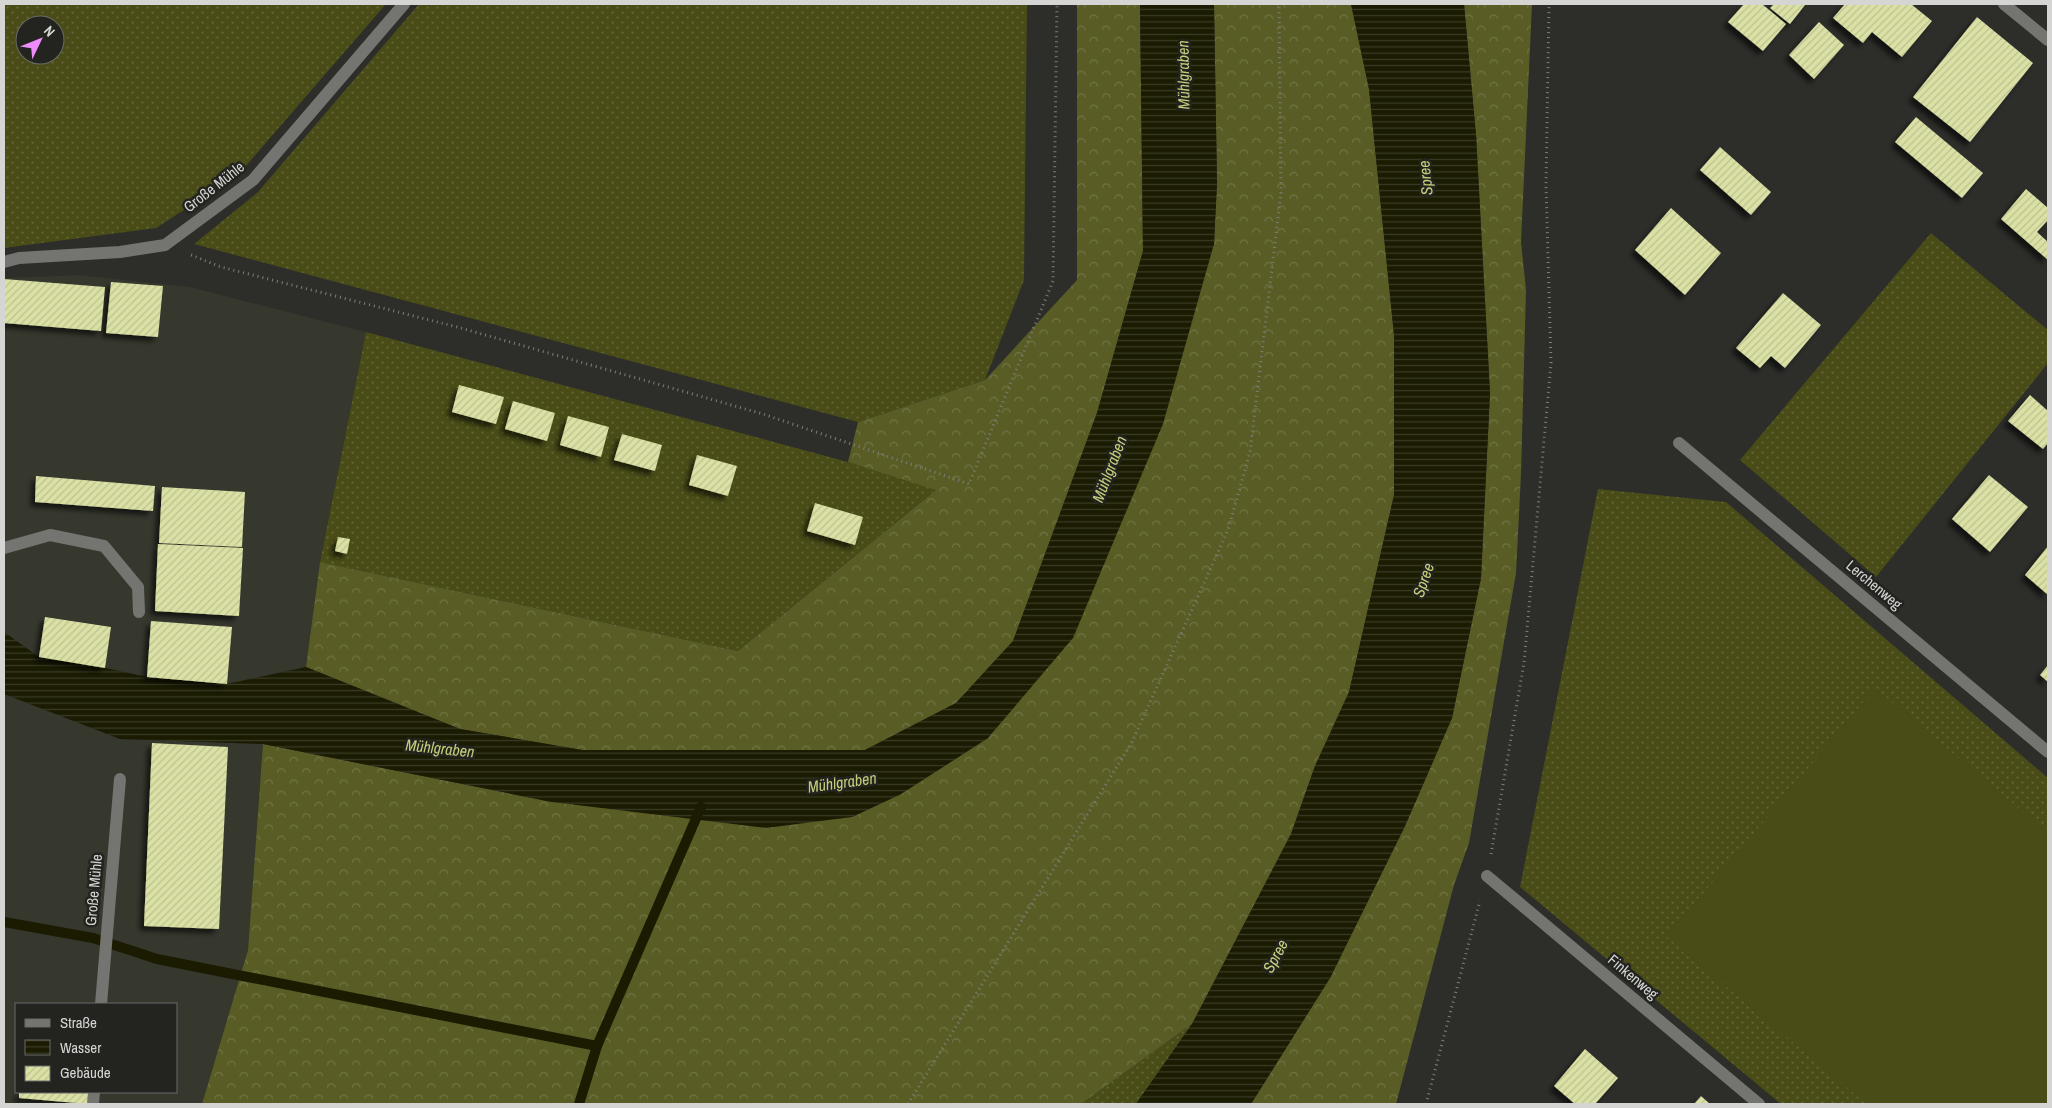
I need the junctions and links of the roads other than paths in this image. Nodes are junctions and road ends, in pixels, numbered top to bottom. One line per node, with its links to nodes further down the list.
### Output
1 (404, 4): 4 (street, Große Mühle)
2 (2004, 4): 3 (street)
3 (2048, 40)
4 (4, 262)
5 (1679, 443): 8 (street, Lerchenweg)
6 (4, 548): 7 (street)
7 (139, 612)
8 (2048, 752)
9 (120, 779): 11 (street, Große Mühle)
10 (1487, 876): 12 (street, Finkenweg)
11 (101, 1003)
12 (1759, 1104)

